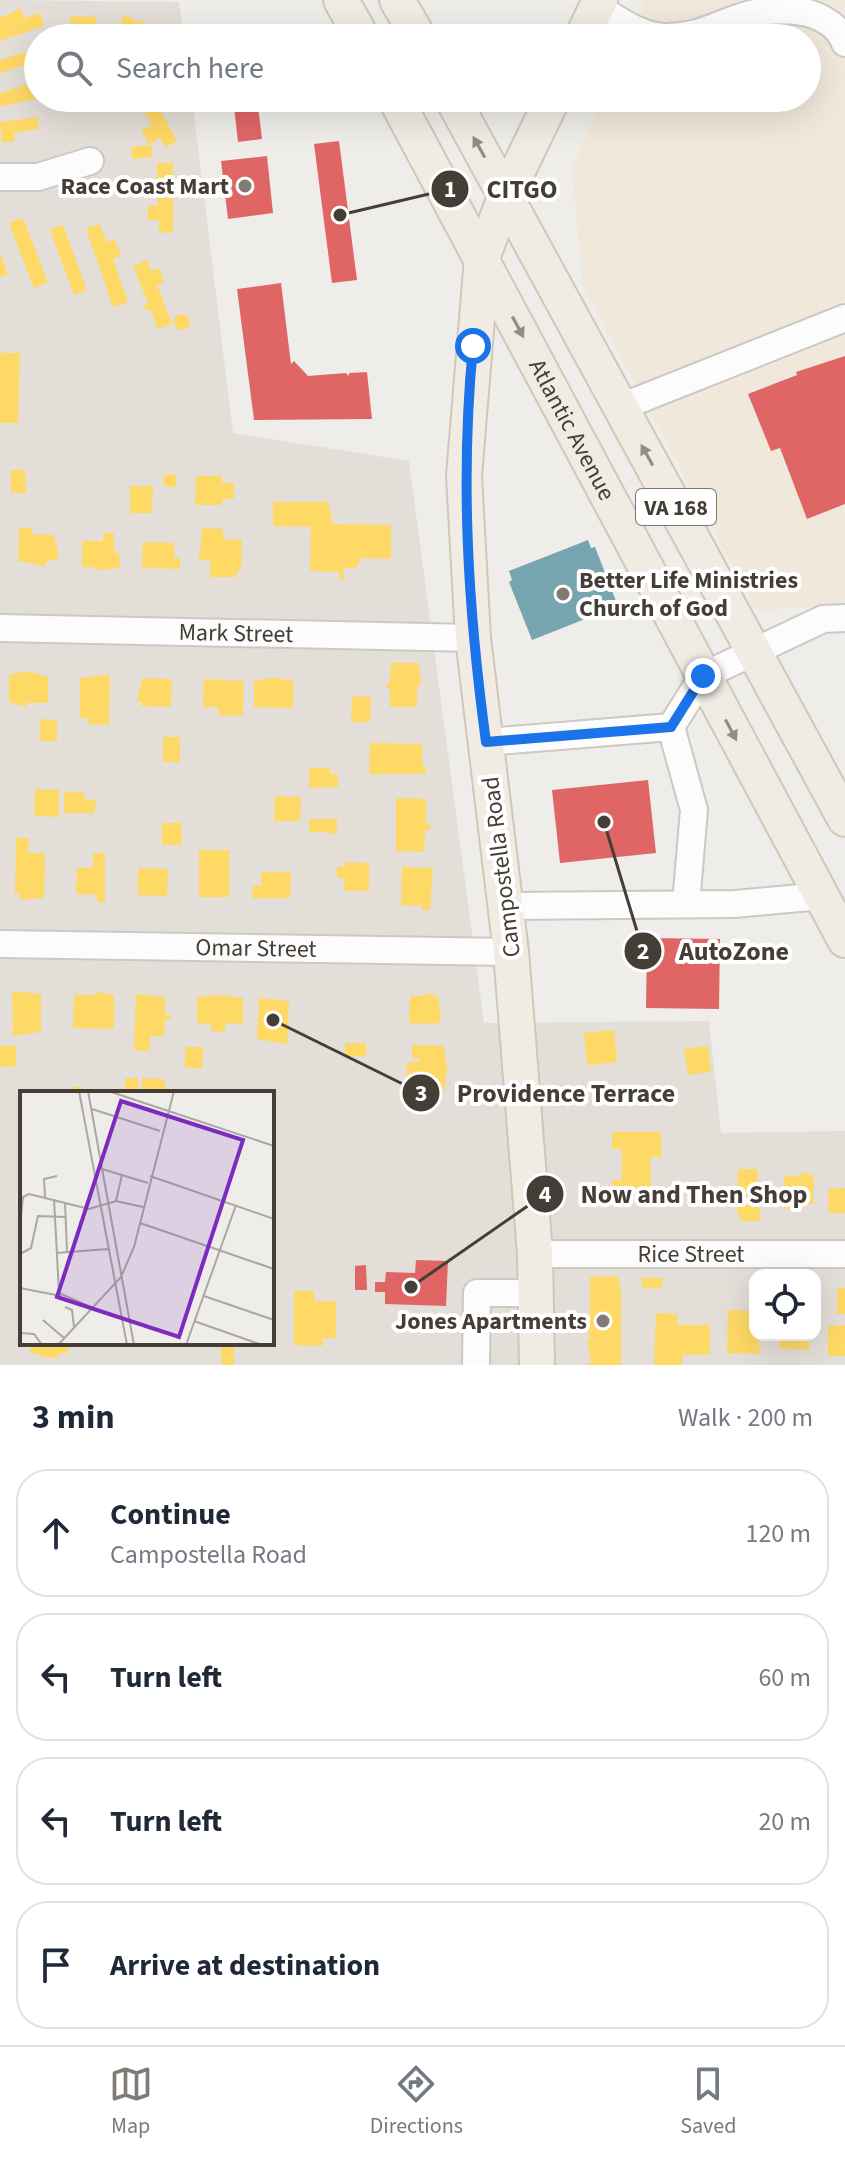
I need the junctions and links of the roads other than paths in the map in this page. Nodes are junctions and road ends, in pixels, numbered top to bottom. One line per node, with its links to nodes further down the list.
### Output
1 (341, 0): 5 (main road)
2 (397, 0): 6 (main road)
3 (598, 3): 7 (main road); 8 (street)
4 (834, 13): 9 (street); 10 (street)
5 (354, 24)
6 (411, 24)
7 (588, 24)
8 (628, 24)
9 (711, 24)
10 (845, 43)
11 (403, 112): 17 (main road, VA 168)
12 (460, 112): 16 (main road, VA 168, one-way to 12)
13 (546, 112): 16 (main road, Campostella Road)
14 (90, 161): 15 (street)
15 (0, 177)
16 (506, 195): 17 (main road, Campostella Road); 19 (main road, VA 168)
17 (482, 258): 22 (main road, Campostella Road); 24 (main road, Atlantic Avenue / VA 168, one-way to 24)
18 (845, 318): 19 (street)
19 (621, 407): 23 (main road, VA 168, one-way to 19)
20 (845, 618): 23 (street)
21 (0, 628): 22 (street, Mark Street)
22 (473, 638): 26 (main road, Campostella Road)
23 (755, 650): 24 (street); 27 (main road, VA 168)
24 (703, 676): 25 (street); 28 (main road, Atlantic Avenue / VA 168, one-way to 28)
25 (671, 727): 26 (street); 29 (street)
26 (486, 742): 30 (main road, Campostella Road)
27 (845, 819)
28 (821, 896): 29 (street); 31 (main road, Atlantic Avenue / VA 168)
29 (686, 904): 30 (street)
30 (506, 906): 33 (main road, Campostella Road)
31 (845, 940)
32 (0, 944): 33 (street, Omar Street)
33 (511, 952): 34 (main road, Campostella Road)
34 (535, 1254): 35 (street, Rice Street); 36 (main road, Campostella Road)
35 (845, 1254)
36 (536, 1293): 37 (street); 38 (main road, Campostella Road)
37 (476, 1365)
38 (537, 1365)

